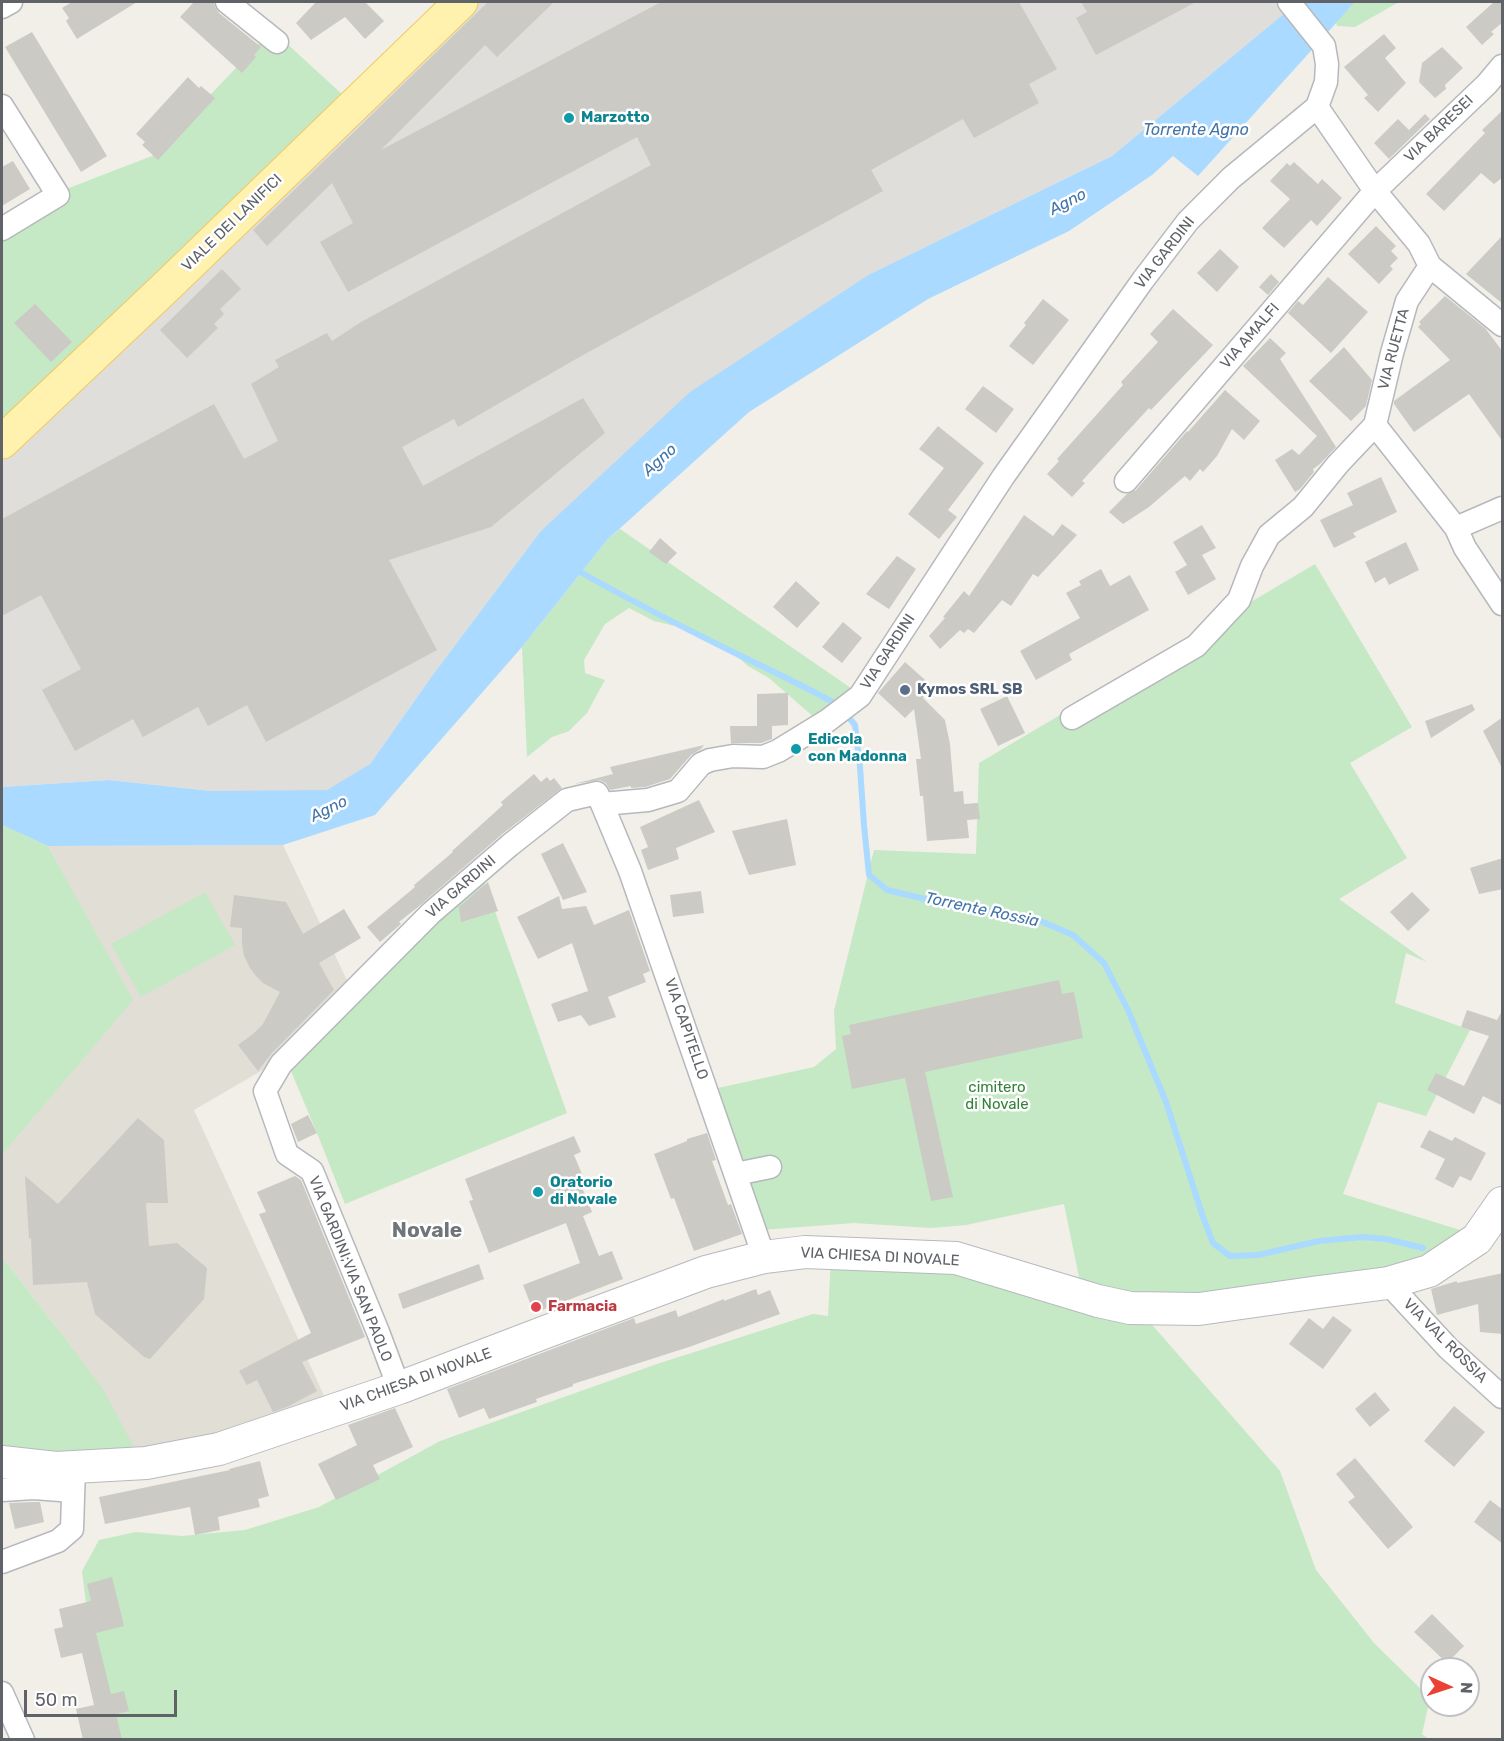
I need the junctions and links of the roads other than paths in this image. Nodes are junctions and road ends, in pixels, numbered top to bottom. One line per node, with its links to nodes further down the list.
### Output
1 (10, 2): 5 (street)
2 (227, 2): 6 (street)
3 (461, 2): 15 (main road, VIALE DEI LANIFICI)
4 (1288, 2): 9 (street)
5 (2, 7)
6 (278, 42)
7 (1503, 66): 10 (street, VIA BARESEI)
8 (2, 106): 11 (street)
9 (1317, 106): 10 (street); 21 (street, VIA GARDINI)
10 (1375, 191): 12 (street); 16 (street, VIA AMALFI)
11 (2, 229)
12 (1430, 266): 13 (street); 14 (street, VIA RUETTA)
13 (1503, 324)
14 (1376, 425): 18 (street); 20 (street)
15 (2, 442)
16 (1126, 481)
17 (1503, 508): 18 (street)
18 (1456, 528): 19 (street)
19 (1503, 604)
20 (1072, 718)
21 (602, 804): 22 (street, VIA GARDINI); 24 (street, VIA CAPITELLO)
22 (265, 1091): 28 (street, VIA GARDINI;VIA SAN PAOLO)
23 (770, 1167): 24 (street)
24 (736, 1174): 26 (street, VIA CAPITELLO)
25 (1503, 1203): 27 (main road, VIA CHIESA DI NOVALE)
26 (764, 1257): 27 (main road, VIA CHIESA DI NOVALE); 28 (main road, VIA CHIESA DI NOVALE)
27 (1388, 1284): 29 (street, VIA VAL ROSSIA)
28 (399, 1388): 31 (main road, VIA CHIESA DI NOVALE)
29 (1503, 1397)
30 (2, 1462): 31 (main road, VIA CHIESA DI NOVALE)
31 (74, 1479): 32 (street); 33 (street)
32 (2, 1490)
33 (2, 1562)
34 (2, 1693): 35 (street)
35 (23, 1740)

